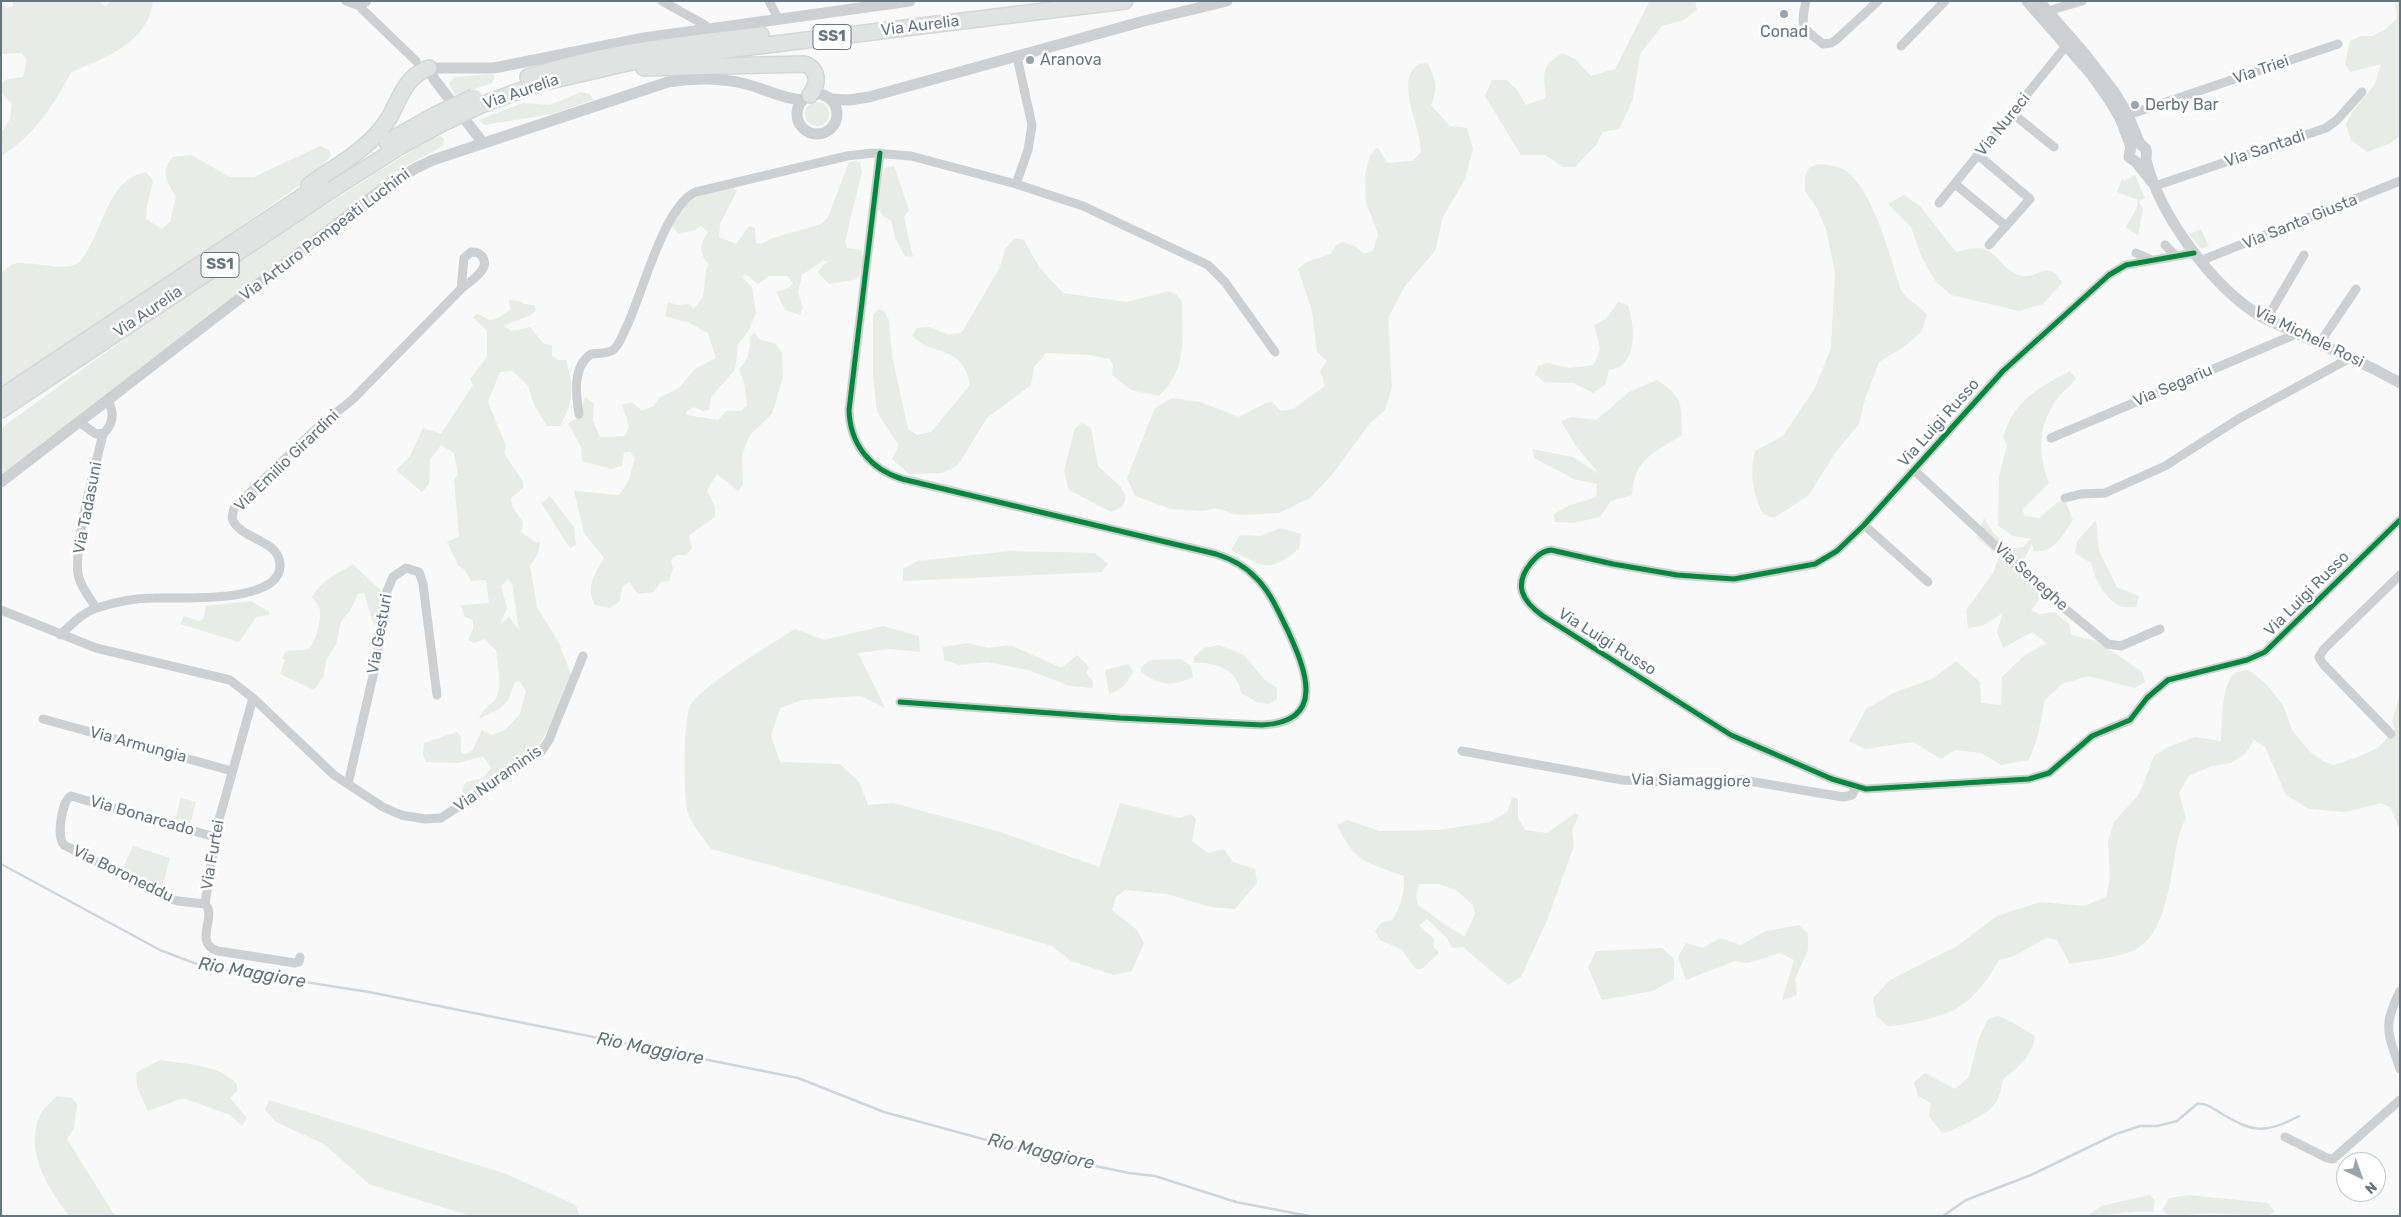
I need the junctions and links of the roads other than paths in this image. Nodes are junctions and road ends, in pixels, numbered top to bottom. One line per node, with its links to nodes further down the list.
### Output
1 (346, 1): 14 (street)
2 (662, 1): 17 (street)
3 (769, 1): 16 (street)
4 (910, 1): 16 (street)
5 (1038, 1): 29 (highway, Via Aurelia / SS1)
6 (1125, 1): 23 (highway, Via Aurelia / SS1)
7 (1228, 1): 21 (street)
8 (1806, 1): 9 (street)
9 (1878, 1)
10 (1945, 1): 19 (street)
11 (2027, 1): 20 (street, Via Michele Rosi)
12 (2039, 1): 15 (street, Via Michele Rosi)
13 (2082, 1): 15 (street)
14 (362, 3): 22 (street)
15 (2048, 11): 31 (street, Via Michele Rosi)
16 (779, 20): 17 (street)
17 (706, 29): 22 (street)
18 (2338, 44): 31 (street, Via Triei)
19 (1901, 46)
20 (2066, 46): 30 (street, Via Nureci); 36 (street, Via Michele Rosi)
21 (1017, 57): 26 (street); 42 (street)
22 (422, 65): 35 (street); 47 (highway)
23 (541, 83): 27 (highway); 29 (highway, Via Aurelia / SS1)
24 (754, 87): 27 (street, Via Arturo Pompeati Luchini); 33 (street, Via Arturo Pompeati Luchini); 35 (street, Via Arturo Pompeati Luchini)
25 (2362, 92): 44 (street, Via Santadi)
26 (869, 96): 28 (street); 32 (street)
27 (806, 97): 28 (street); 33 (street)
28 (830, 99): 32 (street)
29 (477, 101): 34 (highway, Via Aurelia / SS1, bridge)
30 (2012, 113): 37 (street); 39 (street, Via Nureci)
31 (2128, 115): 36 (street, Via Michele Rosi)
32 (837, 117): 33 (street)
33 (796, 118)
34 (438, 120): 47 (highway, Via Aurelia / SS1); 65 (highway, Via Aurelia / SS1)
35 (483, 142): 64 (street, Via Arturo Pompeati Luchini)
36 (2135, 145): 40 (street, Via Michele Rosi); 40 (street, Via Michele Rosi)
37 (2054, 147)
38 (880, 153): 42 (street); 66 (street); 84 (street)
39 (1978, 155): 43 (street, Via Nureci); 46 (street)
40 (2141, 160): 44 (street, Via Michele Rosi)
41 (2400, 181): 53 (street, Via Santa Giusta)
42 (1016, 184): 60 (street)
43 (1955, 184): 45 (street, Via Nureci); 46 (street)
44 (2155, 186): 53 (street, Via Michele Rosi)
45 (1938, 203)
46 (2006, 226): 49 (street)
47 (232, 243): 63 (highway, Via Aurelia / SS1)
48 (2165, 244): 52 (street)
49 (1989, 245)
50 (2136, 253): 54 (street)
51 (2304, 255): 57 (street)
52 (2176, 256): 53 (street, Via Luigi Russo); 54 (street, Via Luigi Russo)
53 (2197, 257): 57 (street, Via Michele Rosi)
54 (2152, 260): 70 (street, Via Luigi Russo)
55 (461, 288): 77 (street, Via Emilio Girardini)
56 (2356, 288): 59 (street)
57 (2266, 320): 58 (street, Via Michele Rosi)
58 (2296, 334): 59 (street, Via Michele Rosi); 69 (street, Via Segariu)
59 (2318, 344): 61 (street, Via Michele Rosi)
60 (1275, 352)
61 (2350, 358): 62 (street, Via Michele Rosi); 72 (street)
62 (2400, 383)
63 (1, 398)
64 (108, 400): 67 (street, Via Arturo Pompeati Luchini); 68 (street, Via Tadasuni)
65 (1, 410)
66 (579, 414)
67 (79, 422): 68 (street); 71 (street, Via Arturo Pompeati Luchini)
68 (103, 434): 77 (street, Via Tadasuni)
69 (2050, 438)
70 (1914, 470): 74 (street, Via Luigi Russo); 79 (street, Via Seneghe)
71 (1, 482)
72 (2064, 498)
73 (2400, 520): 90 (street, Via Luigi Russo)
74 (1864, 525): 76 (street); 90 (street, Via Luigi Russo)
75 (2400, 575): 86 (street)
76 (1928, 582)
77 (96, 608): 80 (street, Via Emilio Girardini)
78 (1, 610): 80 (street)
79 (2160, 629)
80 (60, 634): 83 (street)
81 (583, 656): 89 (street, Via Nuraminis)
82 (437, 695): 89 (street, Via Gesturi)
83 (253, 698): 88 (street, Via Furtei); 89 (street)
84 (900, 702)
85 (43, 719): 88 (street, Via Armungia)
86 (2391, 734)
87 (1462, 751): 90 (street, Via Siamaggiore)
88 (232, 771): 92 (street, Via Furtei)
89 (348, 784)
90 (1856, 787)
91 (69, 797): 92 (street, Via Bonarcado); 93 (street, Via Boroneddu)
92 (215, 837): 93 (street, Via Furtei)
93 (205, 904): 94 (street, Via Furtei)
94 (300, 957)
95 (2400, 991): 96 (street)
96 (2396, 1042): 97 (street)
97 (2400, 1069)
98 (2400, 1100): 99 (street)
99 (2285, 1138)

